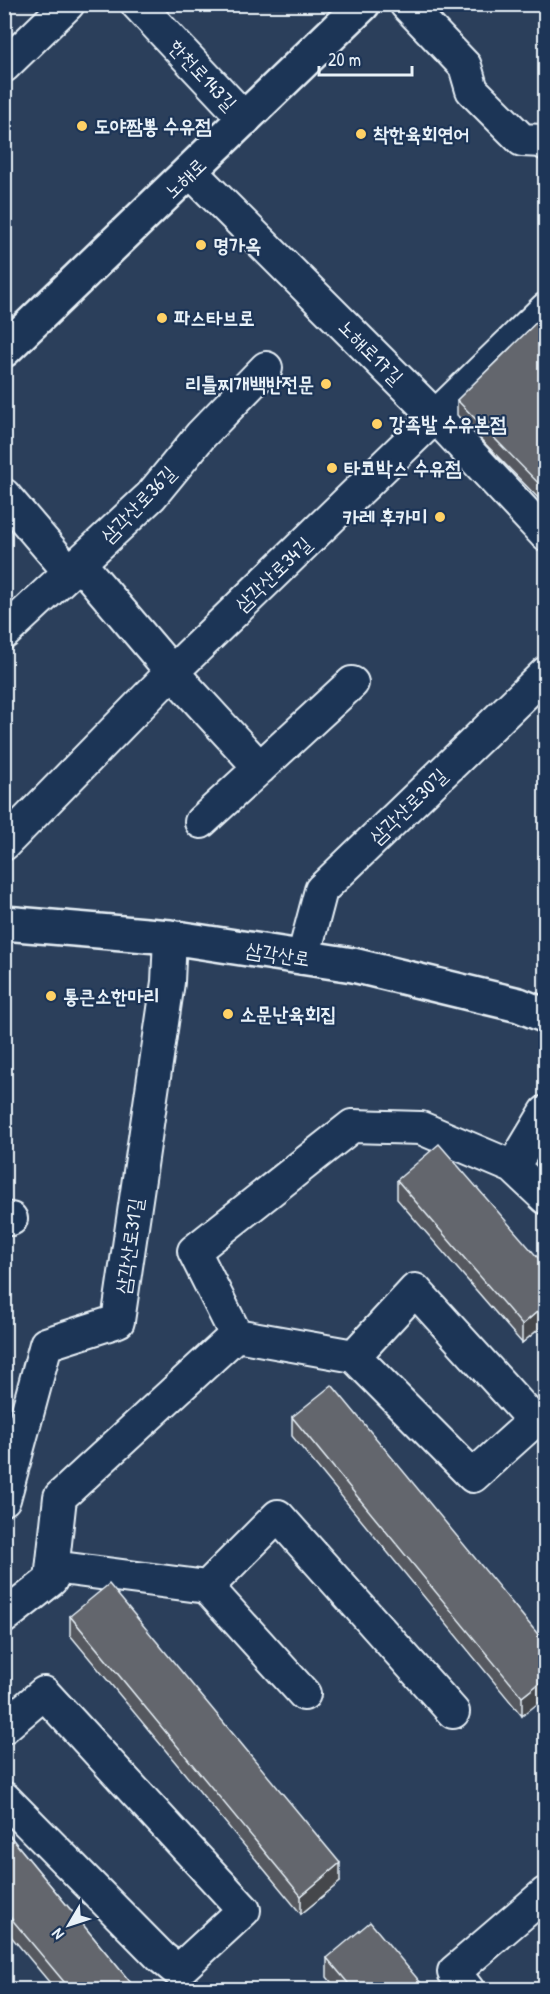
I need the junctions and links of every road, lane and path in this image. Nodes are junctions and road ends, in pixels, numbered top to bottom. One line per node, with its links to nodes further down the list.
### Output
1 (68, 4): 5 (street)
2 (137, 4): 6 (street, 한천로143길)
3 (363, 4): 6 (street, 노해로)
4 (406, 4): 7 (street)
5 (4, 66)
6 (245, 119): 8 (street, 노해로)
7 (546, 144)
8 (191, 172): 10 (street, 노해로); 12 (street, 노해로17길)
9 (546, 309): 12 (street, 삼각산로34길)
10 (4, 351)
11 (266, 368): 15 (street, 삼각산로36길)
12 (435, 416): 14 (street, 노해로17길); 17 (street, 삼각산로34길)
13 (4, 495): 15 (street)
14 (546, 535)
15 (73, 568): 16 (street, 삼각산로36길); 17 (street)
16 (4, 633)
17 (172, 672): 20 (street); 22 (street, 삼각산로34길)
18 (546, 673): 25 (street, 삼각산로30길)
19 (352, 683): 20 (street)
20 (260, 768): 21 (street)
21 (201, 822)
22 (4, 844)
23 (4, 923): 24 (street, 삼각산로)
24 (170, 937): 25 (street, 삼각산로); 33 (street, 삼각산로31길)
25 (303, 958): 26 (street, 삼각산로)
26 (546, 1016)
27 (546, 1112): 28 (street)
28 (513, 1167): 29 (street); 30 (street)
29 (546, 1198)
30 (236, 1335): 31 (street); 34 (street)
31 (354, 1356): 32 (street); 32 (street)
32 (542, 1416)
33 (4, 1499)
34 (52, 1567): 35 (street); 36 (street)
35 (207, 1587): 37 (street); 38 (street)
36 (4, 1617)
37 (304, 1694)
38 (453, 1712)
39 (4, 1727): 40 (street)
40 (4, 1798)
41 (546, 1893): 42 (street)
42 (468, 1989)

